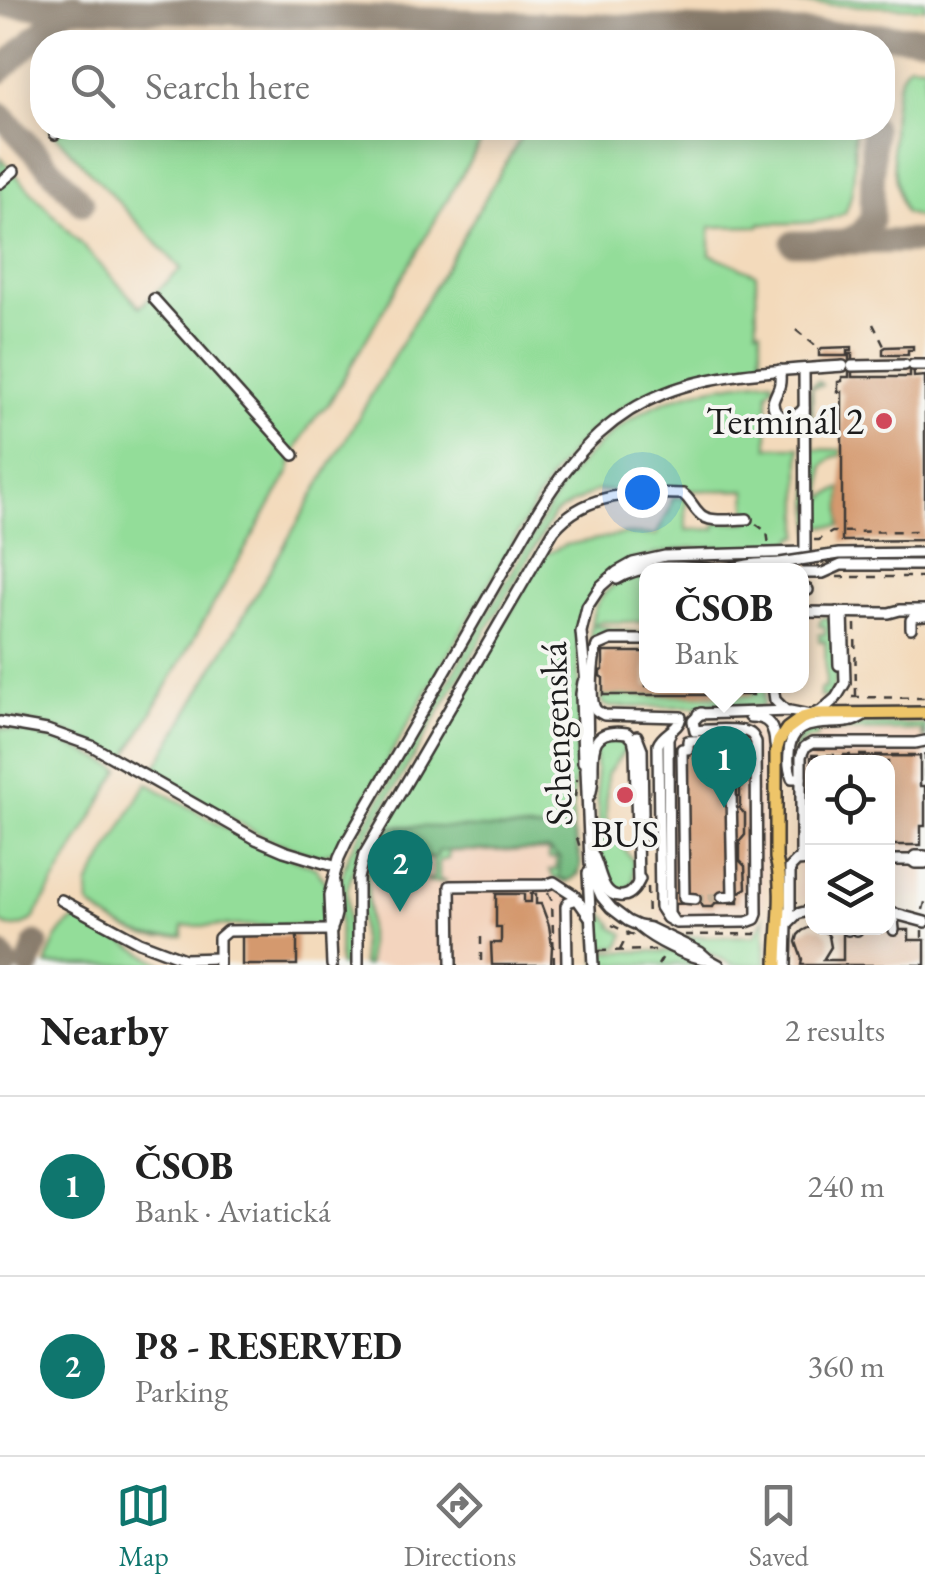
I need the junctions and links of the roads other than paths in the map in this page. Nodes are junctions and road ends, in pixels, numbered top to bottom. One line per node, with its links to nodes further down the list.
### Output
1 (14, 171): 2 (street)
2 (0, 184)
3 (154, 299): 8 (street)
4 (925, 365): 5 (street)
5 (804, 369): 6 (street); 7 (street)
6 (780, 370): 7 (street); 50 (street)
7 (805, 406): 10 (street, Schengenská)
8 (294, 456)
9 (747, 519): 68 (street)
10 (754, 553): 12 (street); 24 (street, Schengenská)
11 (925, 553): 13 (street, bridge)
12 (784, 558)
13 (853, 560): 14 (street, bridge); 15 (street, bridge); 17 (street, bridge)
14 (791, 563)
15 (925, 565)
16 (639, 569): 24 (street)
17 (809, 573)
18 (809, 612): 19 (street)
19 (846, 614): 20 (street); 33 (street)
20 (925, 616): 21 (street)
21 (911, 628)
22 (615, 640): 23 (street); 25 (street); 34 (street)
23 (639, 640)
24 (584, 651): 41 (street, Schengenská)
25 (620, 652)
26 (775, 693): 27 (street)
27 (788, 711): 29 (street); 33 (street)
28 (701, 713): 29 (street); 34 (street); 60 (street)
29 (728, 713): 39 (street)
30 (925, 713): 32 (main road)
31 (867, 714): 32 (main road); 33 (main road); 40 (street)
32 (882, 714): 36 (main road)
33 (810, 716): 39 (main road)
34 (681, 717): 37 (street)
35 (0, 722): 50 (street)
36 (925, 722)
37 (673, 730): 43 (street); 60 (street)
38 (922, 743): 40 (street)
39 (776, 751): 66 (main road)
40 (805, 776)
41 (587, 802): 45 (street, Schengenská); 45 (street)
42 (683, 824): 43 (street); 54 (street); 55 (street)
43 (669, 825): 60 (street)
44 (805, 833): 46 (street)
45 (590, 850): 51 (street); 72 (street, Schengenská)
46 (800, 860): 47 (street); 62 (street)
47 (805, 860)
48 (895, 860): 49 (street)
49 (925, 860)
50 (337, 867): 64 (street)
51 (588, 872): 53 (street); 59 (street)
52 (546, 888): 53 (street); 57 (street); 69 (street)
53 (564, 888): 57 (street)
54 (722, 896)
55 (695, 899)
56 (61, 900): 65 (street)
57 (576, 900): 59 (street); 70 (street)
58 (805, 912): 62 (street)
59 (589, 916): 71 (street)
60 (678, 923)
61 (895, 923): 63 (street)
62 (787, 924): 66 (street)
63 (923, 925)
64 (332, 930): 65 (street); 67 (street)
65 (219, 962)
66 (780, 962)
67 (332, 965)
68 (358, 965)
69 (451, 965)
70 (567, 965)
71 (593, 965)
72 (719, 965)

